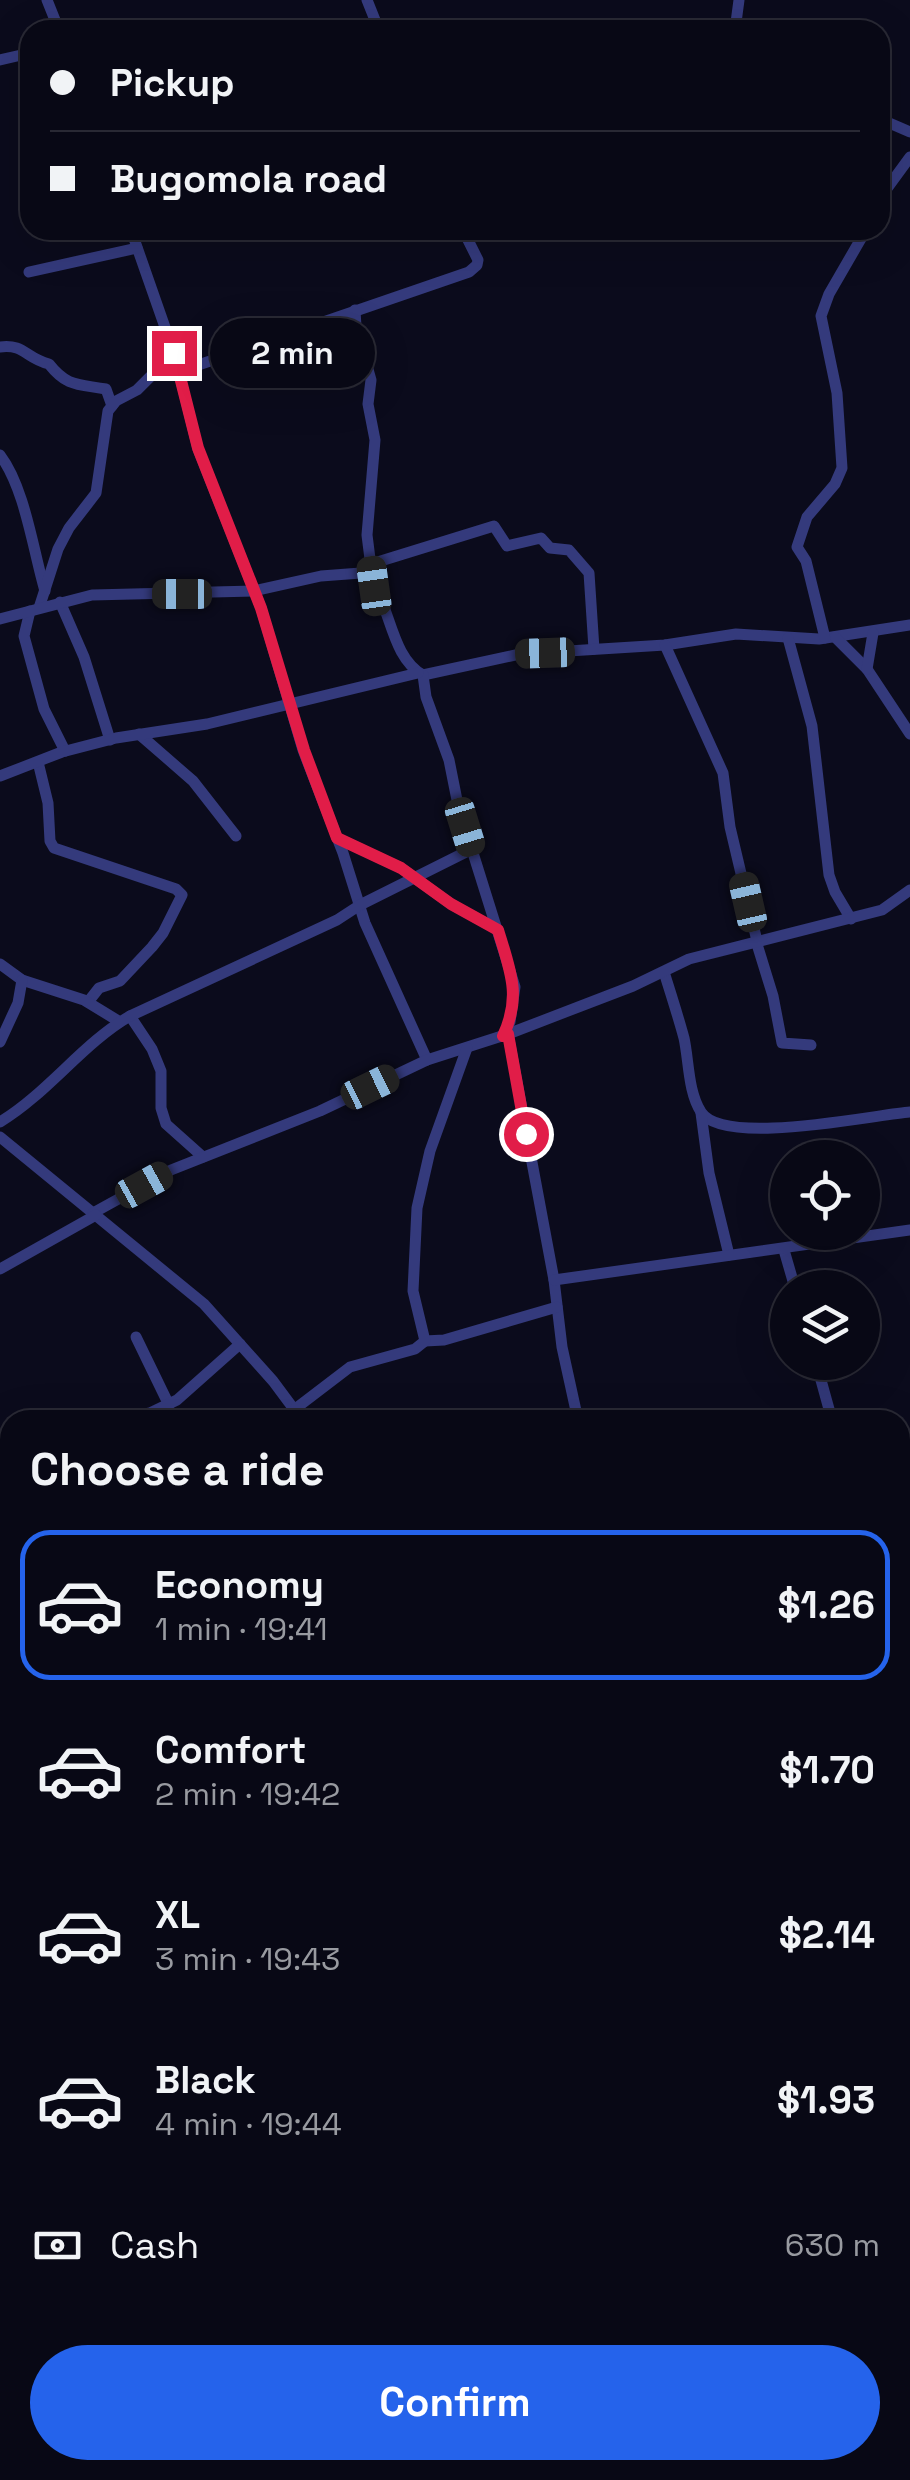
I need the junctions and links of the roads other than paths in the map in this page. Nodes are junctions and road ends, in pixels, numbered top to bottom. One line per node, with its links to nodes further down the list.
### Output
1 (910, 157): 2 (street)
2 (890, 184)
3 (134, 240): 6 (street)
4 (468, 240): 8 (street)
5 (860, 240): 24 (street)
6 (137, 248): 7 (street); 10 (street)
7 (29, 272)
8 (355, 310): 11 (street); 14 (street)
9 (0, 347): 12 (street)
10 (174, 353): 11 (street); 12 (street)
11 (178, 372): 17 (street)
12 (112, 406): 16 (street)
13 (0, 456): 16 (street)
14 (371, 564): 15 (street); 26 (street)
15 (374, 586): 17 (street); 28 (street)
16 (45, 591): 19 (street)
17 (254, 591): 18 (street); 29 (street)
18 (60, 602): 19 (street); 32 (street)
19 (35, 610): 20 (street); 33 (street)
20 (0, 618)
21 (910, 625): 22 (street)
22 (872, 633): 24 (street); 27 (street)
23 (788, 638): 24 (street); 25 (street); 42 (street)
24 (830, 638): 27 (street)
25 (665, 644): 26 (street); 44 (street)
26 (594, 650): 28 (street)
27 (867, 668): 31 (street)
28 (420, 674): 29 (street); 38 (street)
29 (289, 704): 30 (street); 37 (street)
30 (139, 734): 32 (street); 36 (street)
31 (910, 734)
32 (110, 740): 33 (street)
33 (65, 751): 34 (street)
34 (38, 762): 35 (street); 48 (street)
35 (0, 776)
36 (236, 836)
37 (337, 838): 39 (street); 41 (street)
38 (472, 850): 39 (street); 43 (street)
39 (415, 877): 41 (street); 43 (street)
40 (910, 890): 42 (street)
41 (360, 905): 49 (street); 54 (street)
42 (851, 919): 44 (street)
43 (498, 930): 50 (street)
44 (756, 941): 46 (street); 52 (street)
45 (0, 964): 47 (street)
46 (664, 972): 50 (street); 56 (street)
47 (22, 980): 48 (street); 51 (street)
48 (88, 1002): 49 (street)
49 (125, 1019): 57 (street); 59 (street)
50 (506, 1035): 53 (street); 67 (street)
51 (0, 1042)
52 (812, 1045)
53 (467, 1048): 54 (street); 70 (street)
54 (426, 1060): 59 (street)
55 (910, 1112): 56 (street)
56 (701, 1113): 64 (street)
57 (0, 1122)
58 (0, 1137): 60 (street)
59 (203, 1157): 60 (street)
60 (94, 1214): 65 (street); 71 (street)
61 (910, 1230): 62 (street)
62 (880, 1235)
63 (784, 1250): 64 (street); 66 (street)
64 (729, 1256): 67 (street)
65 (0, 1269)
66 (790, 1270)
67 (554, 1280): 68 (street)
68 (557, 1306): 70 (street); 77 (street)
69 (136, 1338): 73 (street)
70 (425, 1341): 76 (street)
71 (240, 1344): 73 (street); 75 (street)
72 (821, 1380): 78 (street)
73 (169, 1405): 74 (street)
74 (156, 1410)
75 (294, 1410)
76 (303, 1410)
77 (576, 1410)
78 (829, 1410)

